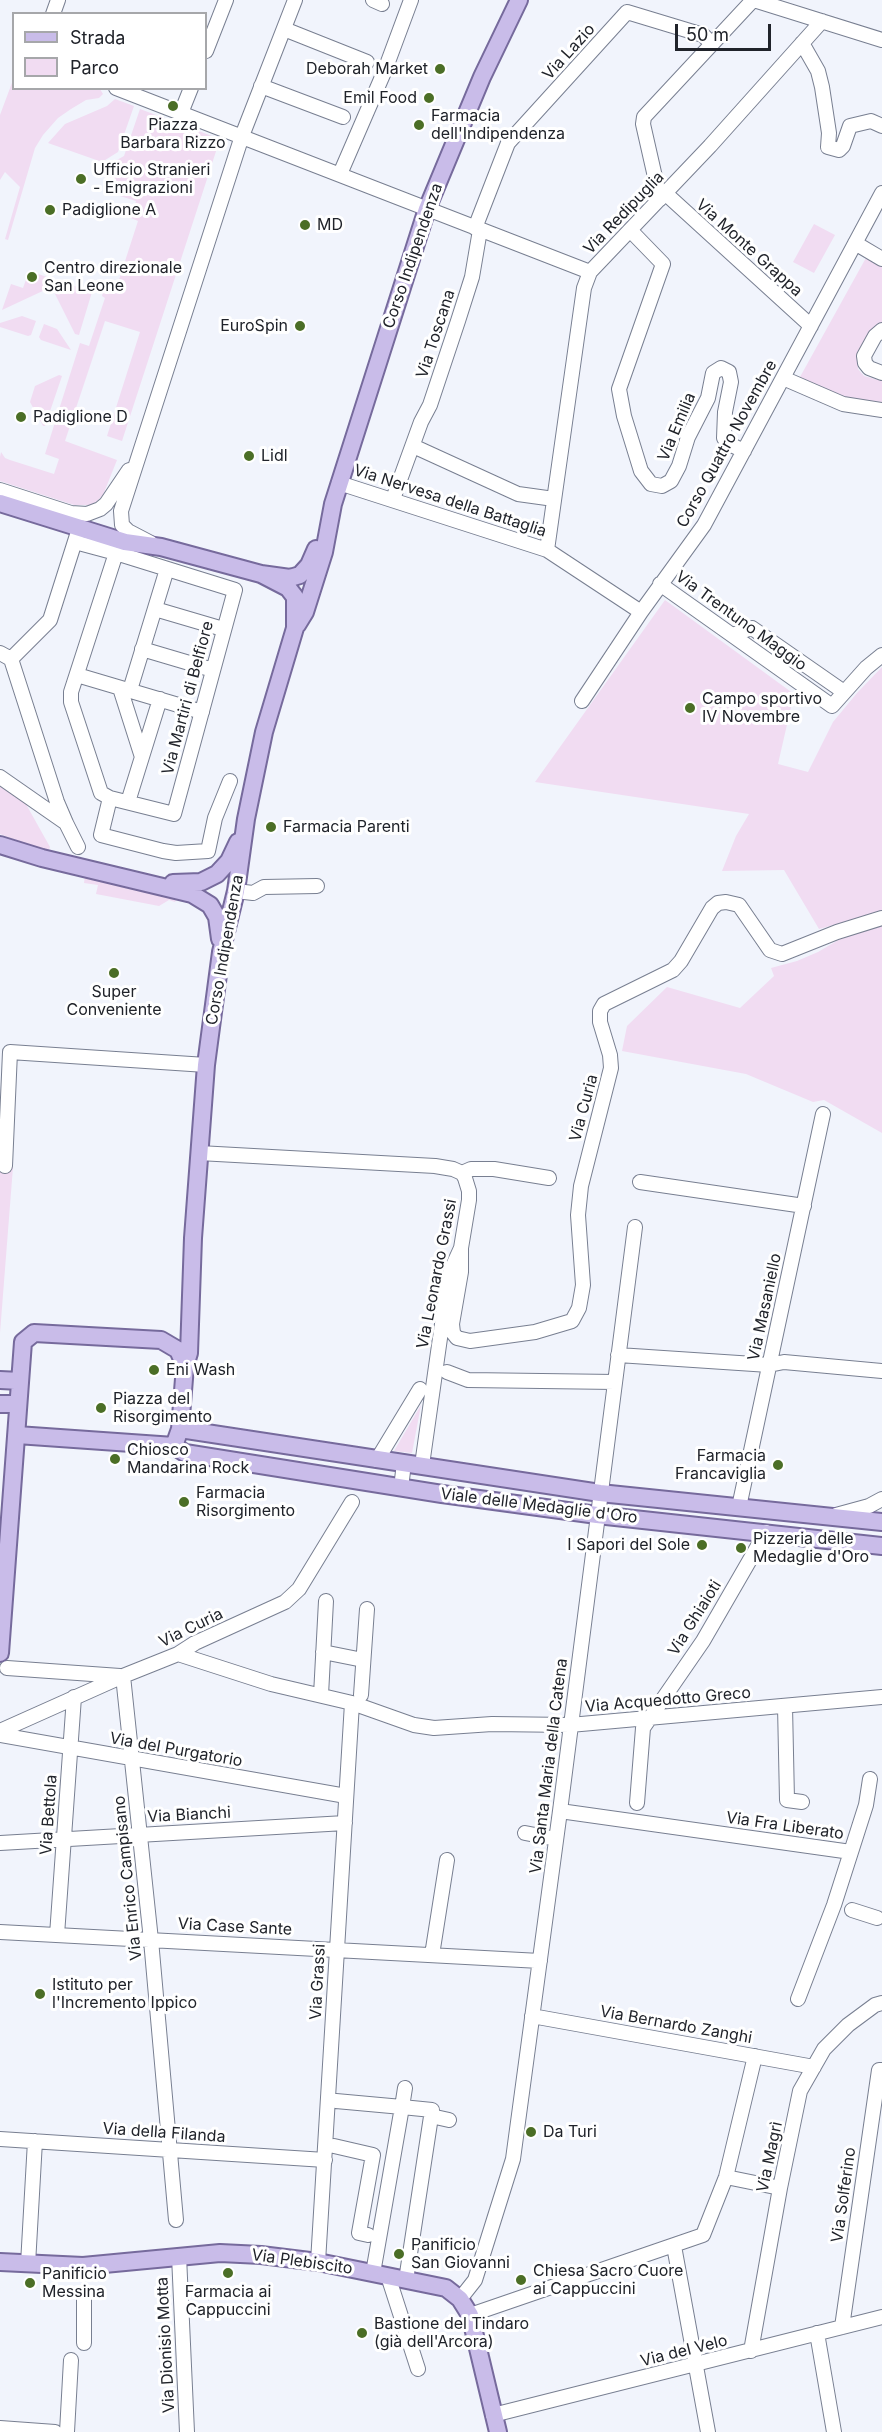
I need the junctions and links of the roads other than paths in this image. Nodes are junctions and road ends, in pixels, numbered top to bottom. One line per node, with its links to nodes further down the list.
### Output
1 (226, 0): 11 (street)
2 (295, 0): 7 (street)
3 (411, 0): 21 (street)
4 (519, 0): 24 (main road, Corso Indipendenza)
5 (754, 0): 6 (street); 10 (street)
6 (822, 21): 8 (street); 9 (street, Via Redipuglia)
7 (284, 29): 12 (street); 13 (street)
8 (882, 40)
9 (802, 43): 19 (street); 23 (street, Via Redipuglia)
10 (712, 44): 23 (street); 25 (street, Via Lazio)
11 (207, 48)
12 (367, 62)
13 (261, 86): 18 (street); 20 (street)
14 (126, 90): 16 (street)
15 (190, 90): 17 (street)
16 (142, 93): 17 (street)
17 (181, 113): 20 (street)
18 (343, 117)
19 (882, 126)
20 (242, 136): 21 (street); 37 (street)
21 (340, 174): 24 (street)
22 (882, 193): 27 (street, Corso Quattro Novembre)
23 (663, 196): 26 (street, Via Redipuglia); 30 (street, Via Monte Grappa)
24 (428, 209): 25 (street); 38 (main road, Corso Indipendenza)
25 (478, 229): 29 (street); 35 (street, Via Toscana)
26 (630, 231): 29 (street, Via Redipuglia); 36 (street, Via Emilia)
27 (855, 243): 28 (street); 30 (street, Corso Quattro Novembre)
28 (882, 259)
29 (590, 272): 41 (street, Via Redipuglia)
30 (811, 326): 33 (street, Corso Quattro Novembre)
31 (882, 330): 32 (street)
32 (882, 373)
33 (783, 378): 34 (street); 36 (street, Corso Quattro Novembre)
34 (882, 410)
35 (413, 446): 40 (street, Via Toscana); 41 (street)
36 (744, 451): 50 (street, Corso Quattro Novembre)
37 (139, 452): 39 (street); 45 (street)
38 (339, 483): 40 (street, Via Nervesa della Battaglia); 43 (main road, Corso Indipendenza)
39 (0, 490)
40 (393, 499): 46 (street, Via Nervesa della Battaglia)
41 (554, 499): 46 (street, Via Redipuglia)
42 (0, 503): 44 (main road)
43 (328, 520): 49 (main road); 53 (main road)
44 (77, 535): 45 (main road); 47 (street); 57 (street)
45 (161, 547): 49 (main road)
46 (547, 550): 52 (street, Via Nervesa della Battaglia)
47 (116, 553): 48 (street); 59 (street)
48 (167, 569): 51 (street); 54 (street, Via Martiri di Belfiore)
49 (261, 574): 53 (main road)
50 (660, 584): 52 (street, Corso Quattro Novembre); 56 (street, Via Trentuno Maggio)
51 (155, 609): 54 (street); 55 (street)
52 (641, 612): 62 (street, Corso Quattro Novembre)
53 (295, 628): 69 (main road, Corso Indipendenza)
54 (223, 629): 58 (street, Via Martiri di Belfiore)
55 (142, 649): 58 (street); 60 (street)
56 (882, 655)
57 (6, 656): 70 (street)
58 (213, 670): 63 (street, Via Martiri di Belfiore)
59 (77, 675): 60 (street); 67 (street)
60 (125, 689): 61 (street); 64 (street)
61 (160, 699): 63 (street); 64 (street)
62 (582, 701)
63 (201, 712): 68 (street, Via Martiri di Belfiore)
64 (142, 757): 68 (street)
65 (0, 777): 70 (street)
66 (230, 781): 67 (street)
67 (110, 798): 68 (street)
68 (128, 802)
69 (246, 819): 73 (main road); 75 (main road, Corso Indipendenza)
70 (66, 823): 72 (street)
71 (2, 845): 73 (main road)
72 (78, 847)
73 (145, 882): 77 (main road)
74 (317, 886): 75 (street)
75 (236, 891): 77 (main road, Corso Indipendenza)
76 (882, 918): 87 (street, Via Curia)
77 (221, 952): 78 (main road, Corso Indipendenza)
78 (206, 1065): 80 (main road, Corso Indipendenza); 81 (street)
79 (823, 1114): 85 (street, Via Masaniello)
80 (200, 1154): 82 (street); 88 (main road, Corso Indipendenza)
81 (5, 1166)
82 (462, 1173): 83 (street); 87 (street, Via Leonardo Grassi)
83 (549, 1178)
84 (640, 1182): 85 (street)
85 (804, 1206): 91 (street, Via Masaniello)
86 (635, 1227): 90 (street, Via Santa Maria della Catena)
87 (461, 1248): 106 (street, Via Leonardo Grassi)
88 (189, 1313): 89 (main road); 92 (main road, Corso Indipendenza)
89 (161, 1340): 92 (main road); 96 (main road)
90 (618, 1355): 91 (street); 97 (street, Via Santa Maria della Catena)
91 (770, 1365): 93 (street); 111 (street, Via Masaniello)
92 (185, 1366): 101 (main road, Corso Indipendenza)
93 (882, 1371)
94 (447, 1372): 97 (street)
95 (0, 1380): 96 (main road)
96 (20, 1381): 100 (main road)
97 (615, 1382): 108 (street, Via Santa Maria della Catena)
98 (420, 1389): 104 (street)
99 (0, 1404): 100 (main road)
100 (18, 1404): 102 (main road)
101 (180, 1429): 103 (main road, Corso Indipendenza); 104 (main road, Viale delle Medaglie d'Oro)
102 (17, 1436): 103 (main road, Viale delle Medaglie d'Oro); 120 (main road)
103 (174, 1446): 107 (main road, Viale delle Medaglie d'Oro)
104 (377, 1460): 105 (main road, Viale delle Medaglie d'Oro)
105 (404, 1463): 106 (main road, Viale delle Medaglie d'Oro); 107 (street)
106 (422, 1465): 108 (main road, Viale delle Medaglie d'Oro)
107 (401, 1488): 112 (main road, Viale delle Medaglie d'Oro)
108 (600, 1493): 111 (main road, Viale delle Medaglie d'Oro); 112 (street, Via Santa Maria della Catena)
109 (882, 1499): 113 (street)
110 (352, 1502): 121 (street, Via Curia)
111 (739, 1507): 113 (main road, Viale delle Medaglie d'Oro)
112 (597, 1515): 115 (main road, Viale delle Medaglie d'Oro); 131 (street, Via Santa Maria della Catena)
113 (830, 1517): 114 (main road, Viale delle Medaglie d'Oro)
114 (882, 1522)
115 (766, 1532): 116 (main road, Viale delle Medaglie d'Oro); 130 (street, Via Ghiaioti)
116 (882, 1546)
117 (326, 1601): 119 (street)
118 (367, 1609): 122 (street, Via Grassi)
119 (323, 1652): 122 (street); 125 (street)
120 (0, 1653)
121 (178, 1654): 124 (street, Via Curia); 125 (street, Via Acquedotto Greco)
122 (363, 1660): 128 (street, Via Grassi)
123 (7, 1668): 124 (street)
124 (123, 1676): 126 (street, Via Curia); 134 (street, Via Enrico Campisano)
125 (321, 1695): 128 (street, Via Acquedotto Greco)
126 (74, 1697): 132 (street, Via Curia); 133 (street, Via Bettola)
127 (882, 1697): 129 (street, Via Acquedotto Greco)
128 (357, 1699): 131 (street, Via Acquedotto Greco); 136 (street, Via Grassi)
129 (785, 1706): 130 (street, Via Acquedotto Greco); 137 (street)
130 (648, 1719): 131 (street, Via Acquedotto Greco); 138 (street)
131 (570, 1725): 139 (street, Via Santa Maria della Catena)
132 (0, 1733): 133 (street, Via del Purgatorio)
133 (70, 1749): 134 (street, Via del Purgatorio); 143 (street, Via Bettola)
134 (132, 1759): 136 (street, Via del Purgatorio); 142 (street, Via Enrico Campisano)
135 (870, 1779): 146 (street)
136 (346, 1796): 140 (street, Via Grassi)
137 (802, 1802)
138 (637, 1803)
139 (560, 1811): 144 (street, Via Santa Maria della Catena); 146 (street, Via Fra Liberato)
140 (345, 1823): 142 (street, Via Bianchi); 153 (street, Via Grassi)
141 (525, 1833): 144 (street)
142 (140, 1835): 143 (street, Via Bianchi); 152 (street, Via Enrico Campisano)
143 (64, 1839): 145 (street, Via Bianchi); 151 (street, Via Bettola)
144 (556, 1839): 155 (street, Via Santa Maria della Catena)
145 (0, 1844)
146 (851, 1852): 156 (street, Via Fra Liberato)
147 (447, 1860): 154 (street)
148 (852, 1910): 149 (street)
149 (877, 1918)
150 (0, 1932): 151 (street, Via Case Sante)
151 (57, 1935): 152 (street, Via Case Sante)
152 (151, 1940): 153 (street, Via Case Sante); 170 (street, Via Enrico Campisano)
153 (336, 1949): 154 (street, Via Case Sante); 173 (street, Via Grassi)
154 (432, 1954): 155 (street, Via Case Sante)
155 (540, 1961): 158 (street, Via Santa Maria della Catena)
156 (798, 1999)
157 (882, 2003): 160 (street, Via Magrì)
158 (532, 2016): 159 (street, Via Bernardo Zanghi); 186 (street, Via Santa Maria della Catena)
159 (755, 2056): 160 (street, Via Bernardo Zanghi); 174 (street)
160 (814, 2067): 175 (street, Via Magrì)
161 (882, 2070): 189 (street, Via Solferino)
162 (405, 2088): 164 (street)
163 (336, 2102): 164 (street)
164 (402, 2107): 165 (street); 172 (street)
165 (431, 2116): 166 (street); 184 (street)
166 (449, 2120)
167 (0, 2139): 168 (street, Via della Filanda)
168 (35, 2141): 170 (street, Via della Filanda); 182 (street)
169 (334, 2146): 171 (street)
170 (171, 2150): 173 (street, Via della Filanda); 176 (street, Via Enrico Campisano)
171 (373, 2155): 172 (street); 177 (street)
172 (393, 2158): 183 (street)
173 (325, 2160): 181 (street, Via Grassi)
174 (726, 2177): 175 (street); 178 (street)
175 (780, 2188): 192 (street, Via Magrì)
176 (176, 2220)
177 (368, 2235)
178 (674, 2246): 187 (street); 194 (street)
179 (179, 2256): 181 (main road, Via Plebiscito); 182 (main road, Via Plebiscito); 200 (street, Via Dionisio Motta)
180 (0, 2262): 182 (main road, Via Plebiscito)
181 (318, 2262): 183 (main road, Via Plebiscito)
182 (28, 2264)
183 (381, 2275): 184 (main road, Via Plebiscito); 195 (street)
184 (406, 2280): 186 (main road, Via Plebiscito)
185 (84, 2299): 191 (street)
186 (460, 2299): 187 (main road)
187 (470, 2315): 196 (main road)
188 (882, 2317): 189 (street, Via del Velo)
189 (842, 2328): 190 (street, Via del Velo)
190 (816, 2333): 192 (street, Via del Velo); 203 (street)
191 (84, 2343)
192 (751, 2351): 194 (street, Via del Velo)
193 (71, 2360): 199 (street)
194 (697, 2364): 196 (street, Via del Velo); 202 (street)
195 (418, 2369)
196 (494, 2415): 201 (main road)
197 (0, 2428): 198 (street)
198 (55, 2432)
199 (67, 2432)
200 (187, 2432)
201 (498, 2432)
202 (708, 2432)
203 (834, 2432)

